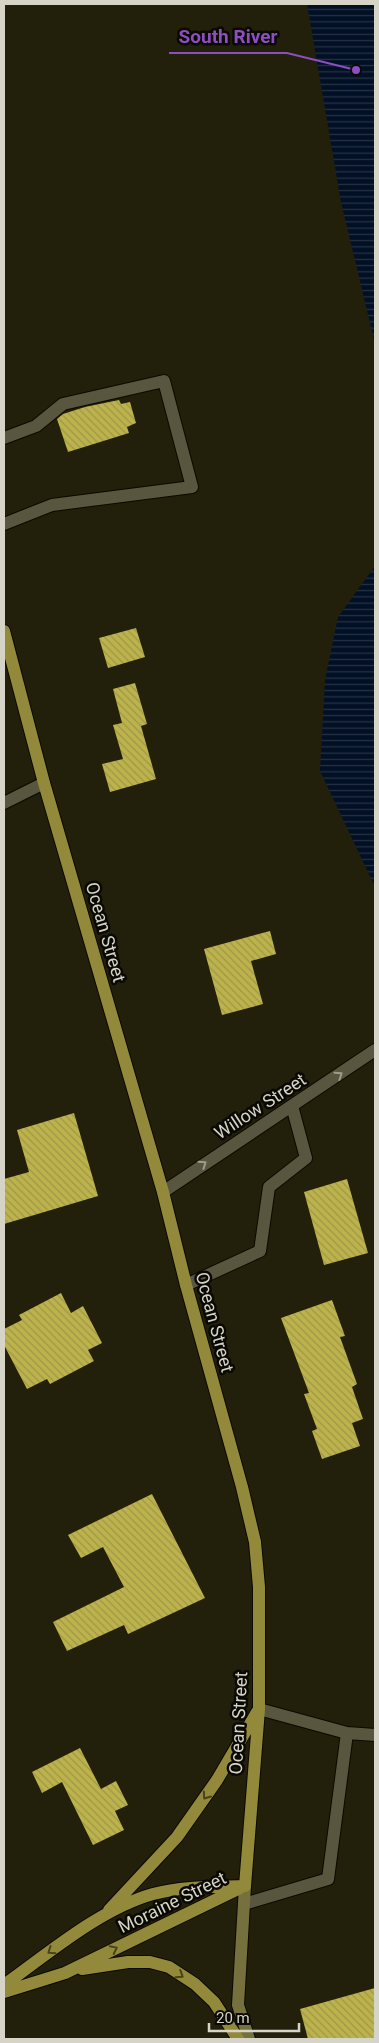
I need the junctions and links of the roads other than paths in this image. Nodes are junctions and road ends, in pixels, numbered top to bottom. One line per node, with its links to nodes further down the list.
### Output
1 (4, 438): 2 (street)
2 (4, 524)
3 (4, 631): 4 (main road, Ocean Street)
4 (44, 783): 5 (street); 8 (main road, Ocean Street)
5 (4, 803)
6 (375, 1050): 7 (street, Willow Street, one-way to 6)
7 (292, 1106): 8 (street, Willow Street, one-way to 7); 9 (street)
8 (163, 1192): 9 (main road, Ocean Street)
9 (186, 1284): 10 (main road, Ocean Street)
10 (259, 1709): 11 (street); 13 (main road, Ocean Street); 15 (main road, one-way to 15)
11 (347, 1733): 12 (street); 14 (street)
12 (375, 1735)
13 (245, 1886): 14 (main road, Ocean Street); 15 (main road, Moraine Street); 16 (main road, Moraine Street, one-way to 13)
14 (244, 1904): 20 (main road, Ocean Street)
15 (106, 1914): 17 (main road, Moraine Street, one-way to 17)
16 (65, 1973): 18 (main road, Moraine Street); 19 (main road, one-way to 19)
17 (4, 1985)
18 (4, 1992)
19 (238, 2039)
20 (249, 2039)

